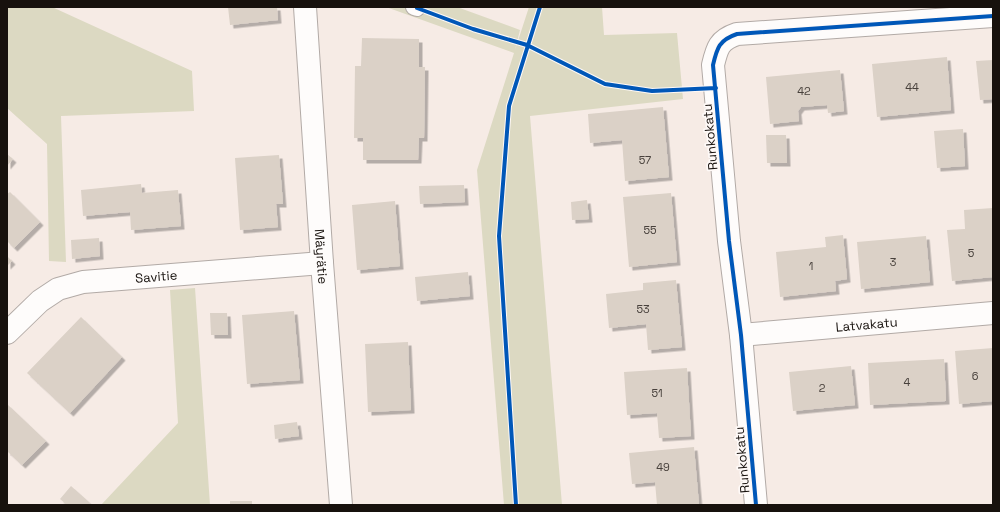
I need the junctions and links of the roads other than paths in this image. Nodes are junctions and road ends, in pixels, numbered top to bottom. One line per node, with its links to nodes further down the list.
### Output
1 (305, 7): 3 (street, Mäyrätie)
2 (993, 16): 6 (street, Runkokatu)
3 (322, 262): 5 (street, Savitie); 7 (street, Mäyrätie)
4 (993, 312): 6 (street, Latvakatu)
5 (7, 333)
6 (741, 335): 8 (street, Runkokatu)
7 (342, 505)
8 (756, 505)

